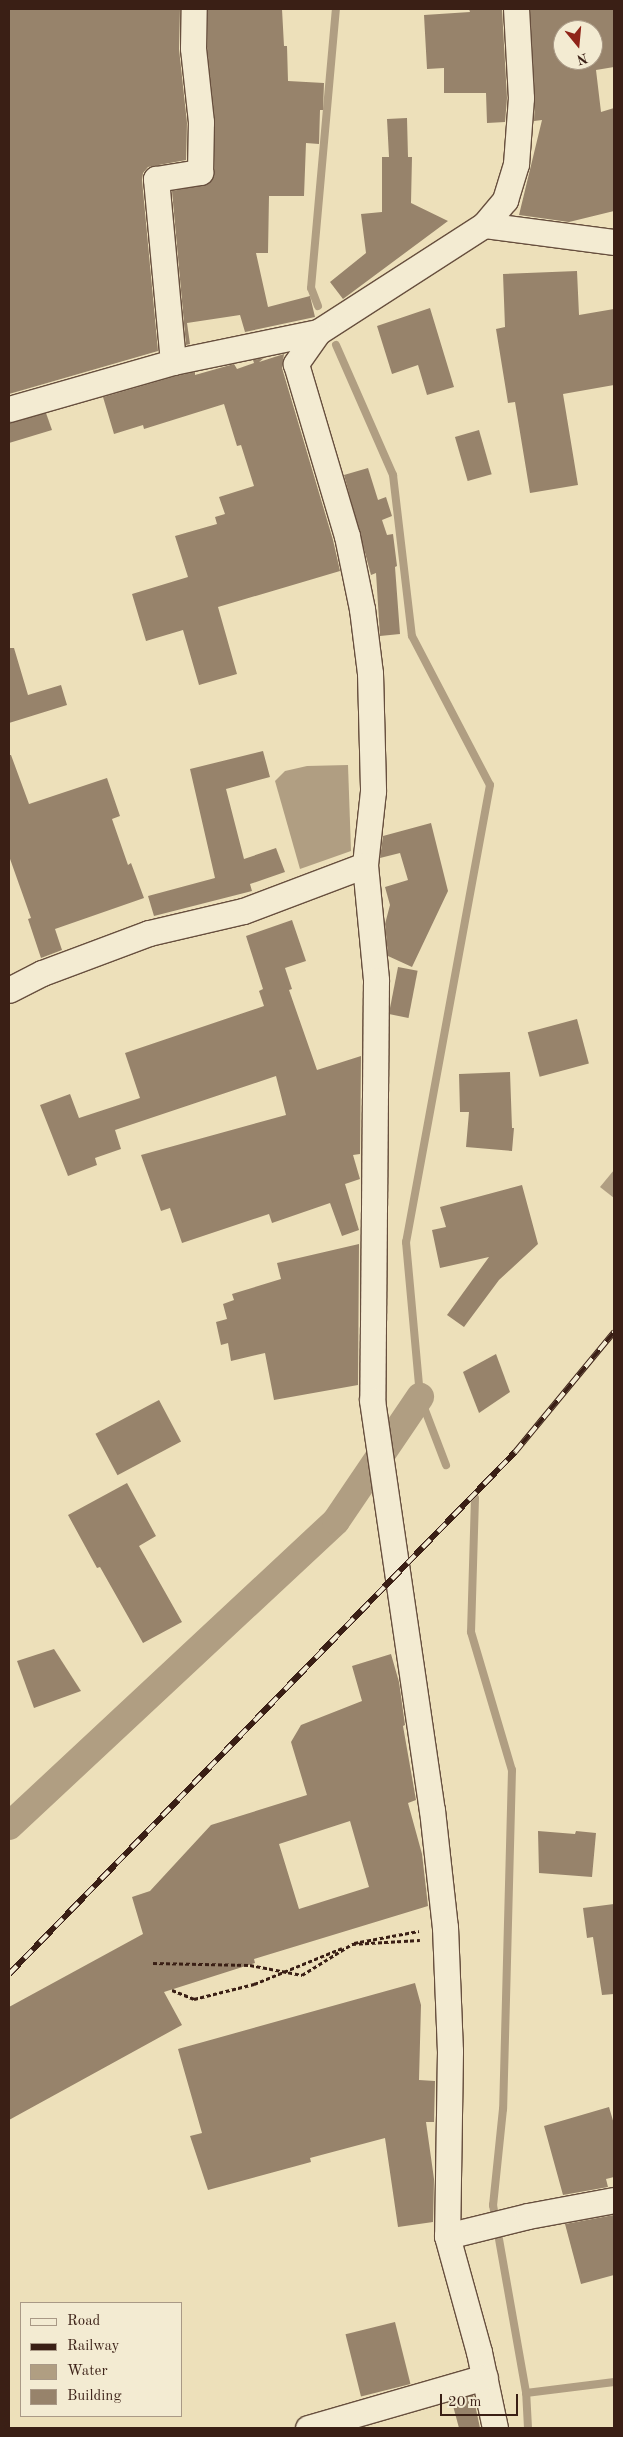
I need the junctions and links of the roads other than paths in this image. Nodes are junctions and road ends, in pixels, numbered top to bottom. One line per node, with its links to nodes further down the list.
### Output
1 (194, 9): 6 (street)
2 (516, 9): 3 (street)
3 (484, 225): 4 (street); 5 (street)
4 (614, 242)
5 (318, 332): 6 (street); 8 (street)
6 (173, 362): 7 (street)
7 (9, 409)
8 (365, 865): 9 (street); 11 (street)
9 (9, 990)
10 (614, 2200): 11 (street)
11 (447, 2236): 12 (street)
12 (485, 2377): 13 (street); 14 (street)
13 (308, 2428)
14 (495, 2428)

